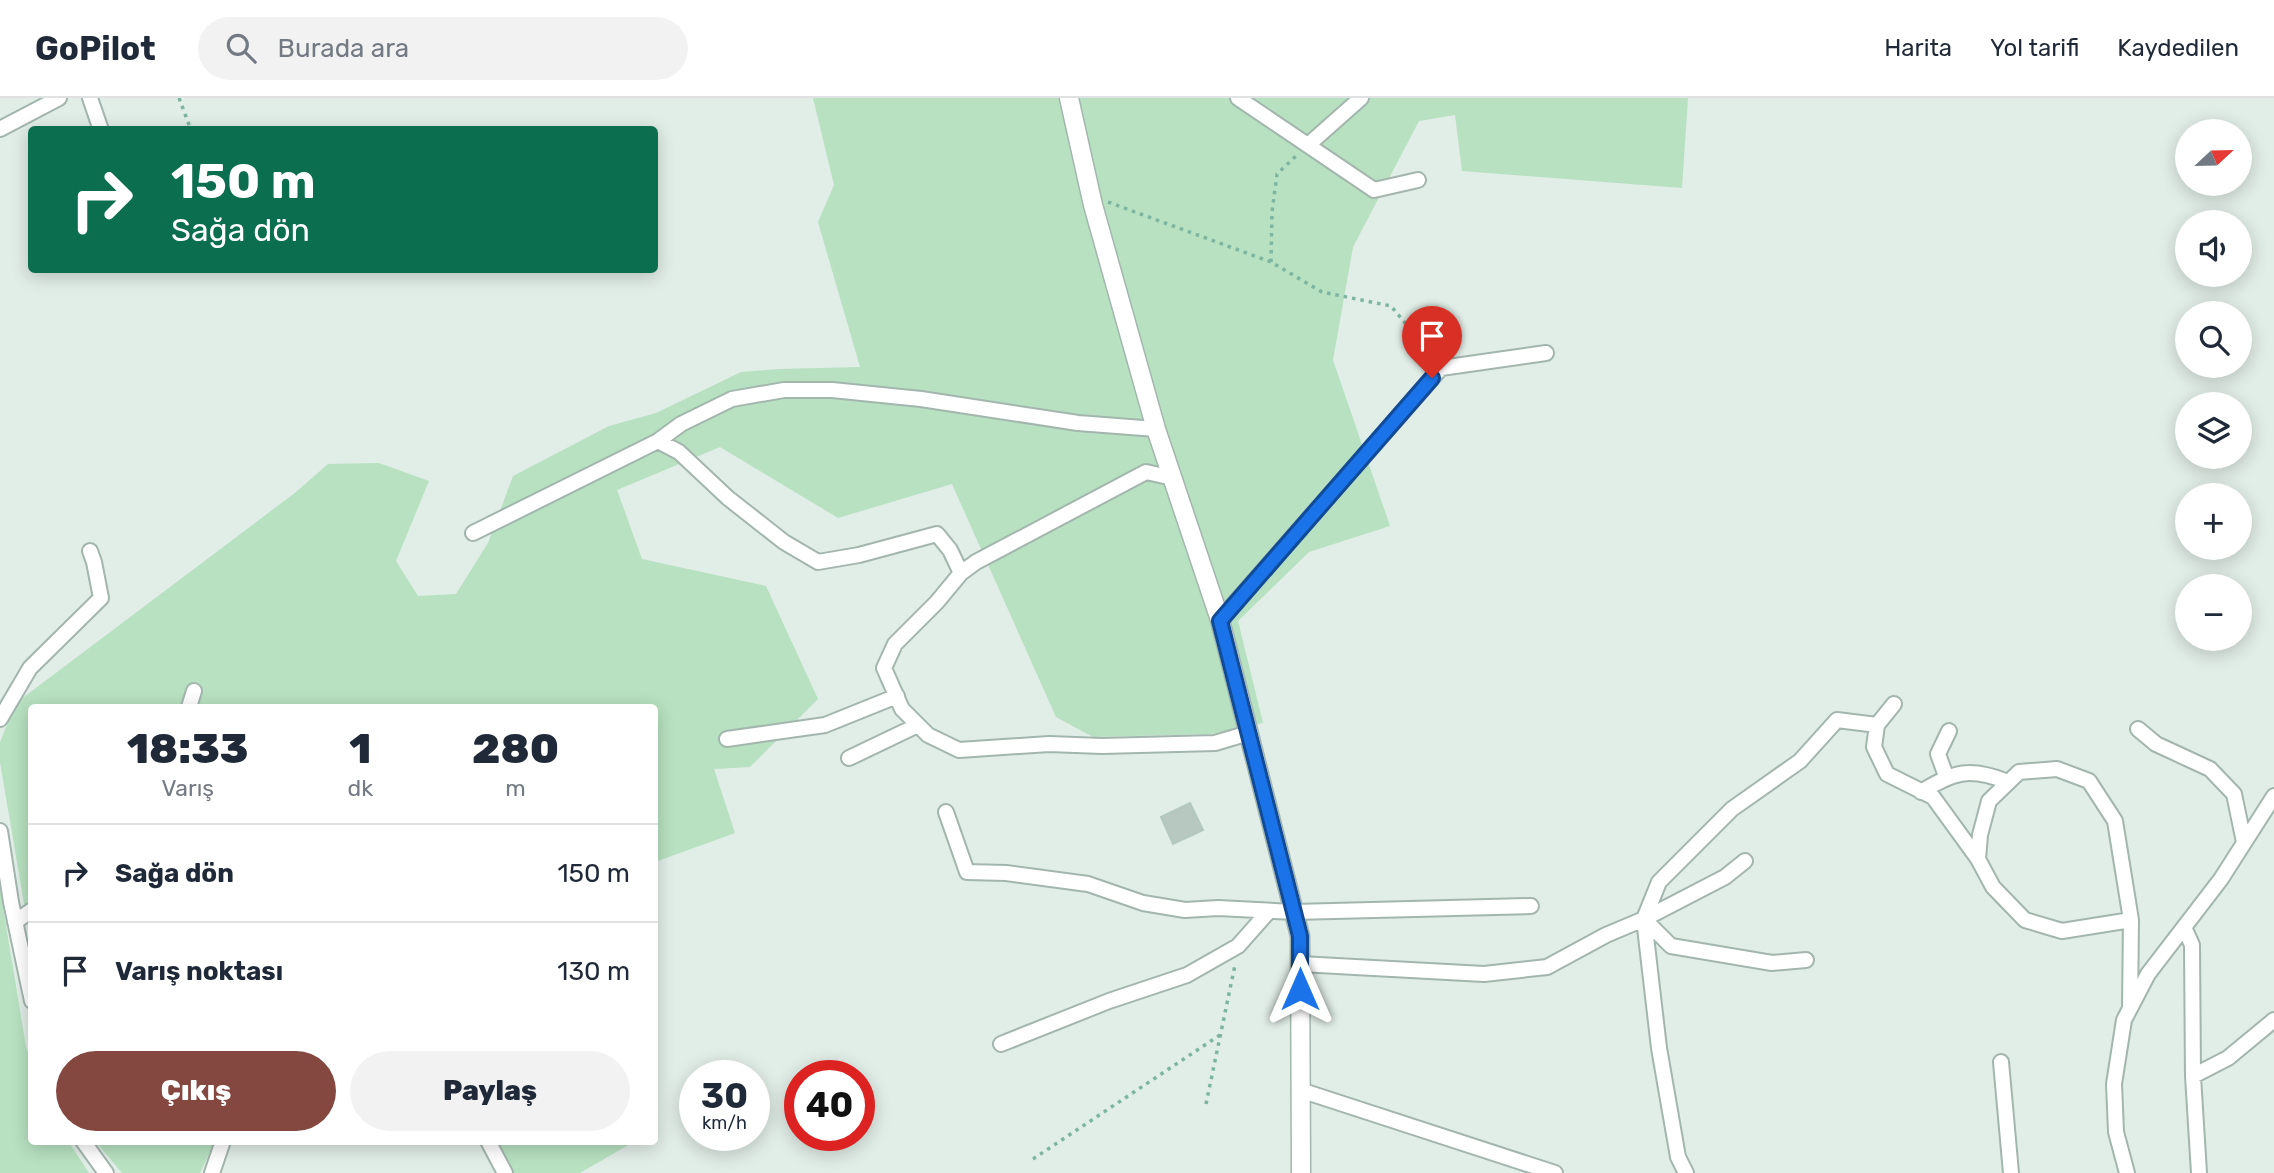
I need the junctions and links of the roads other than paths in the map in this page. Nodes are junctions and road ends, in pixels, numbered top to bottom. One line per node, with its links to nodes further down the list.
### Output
1 (60, 98): 7 (street)
2 (90, 98): 6 (street)
3 (1069, 98): 11 (street)
4 (1238, 98): 8 (street)
5 (1361, 98): 8 (street)
6 (100, 126)
7 (0, 129)
8 (1308, 145): 9 (street)
9 (1418, 180)
10 (1546, 354): 17 (street)
11 (1156, 429): 12 (street); 13 (street)
12 (658, 441): 14 (street); 16 (street)
13 (1173, 478): 16 (street); 17 (street)
14 (473, 533)
15 (90, 551): 22 (street)
16 (961, 573): 19 (street)
17 (1220, 621): 27 (street)
18 (194, 691): 20 (street)
19 (897, 696): 23 (street); 28 (street)
20 (190, 704)
21 (1895, 704): 24 (street)
22 (0, 719)
23 (918, 725): 27 (street); 29 (street)
24 (1877, 725): 32 (street); 43 (street)
25 (2138, 729): 36 (street)
26 (1950, 731): 30 (street)
27 (1249, 733): 41 (street)
28 (727, 739)
29 (849, 758)
30 (1946, 776): 31 (street); 32 (street)
31 (2008, 782): 37 (street); 44 (street)
32 (1921, 792): 37 (street)
33 (2274, 796): 36 (street)
34 (946, 812): 40 (street)
35 (0, 831): 45 (street)
36 (2244, 842): 46 (street)
37 (1978, 859): 44 (street)
38 (1745, 861): 43 (street)
39 (1531, 906): 41 (street)
40 (1269, 911): 41 (street); 52 (street)
41 (1294, 912): 48 (street)
42 (28, 913): 45 (street)
43 (1644, 919): 47 (street); 48 (street); 64 (street)
44 (2131, 920): 50 (street)
45 (15, 922): 49 (street)
46 (2184, 927): 50 (street); 54 (street)
47 (1806, 960)
48 (1300, 964): 55 (street)
49 (28, 982)
50 (2130, 1009): 66 (street)
51 (2274, 1020): 54 (street)
52 (1001, 1044)
53 (2001, 1062): 65 (street)
54 (2193, 1076): 67 (street)
55 (1300, 1090): 62 (street); 63 (street)
56 (86, 1145): 59 (street)
57 (222, 1145): 60 (street)
58 (490, 1145): 61 (street)
59 (106, 1173)
60 (212, 1173)
61 (505, 1173)
62 (1301, 1173)
63 (1555, 1173)
64 (1686, 1173)
65 (2011, 1173)
66 (2127, 1173)
67 (2199, 1173)

